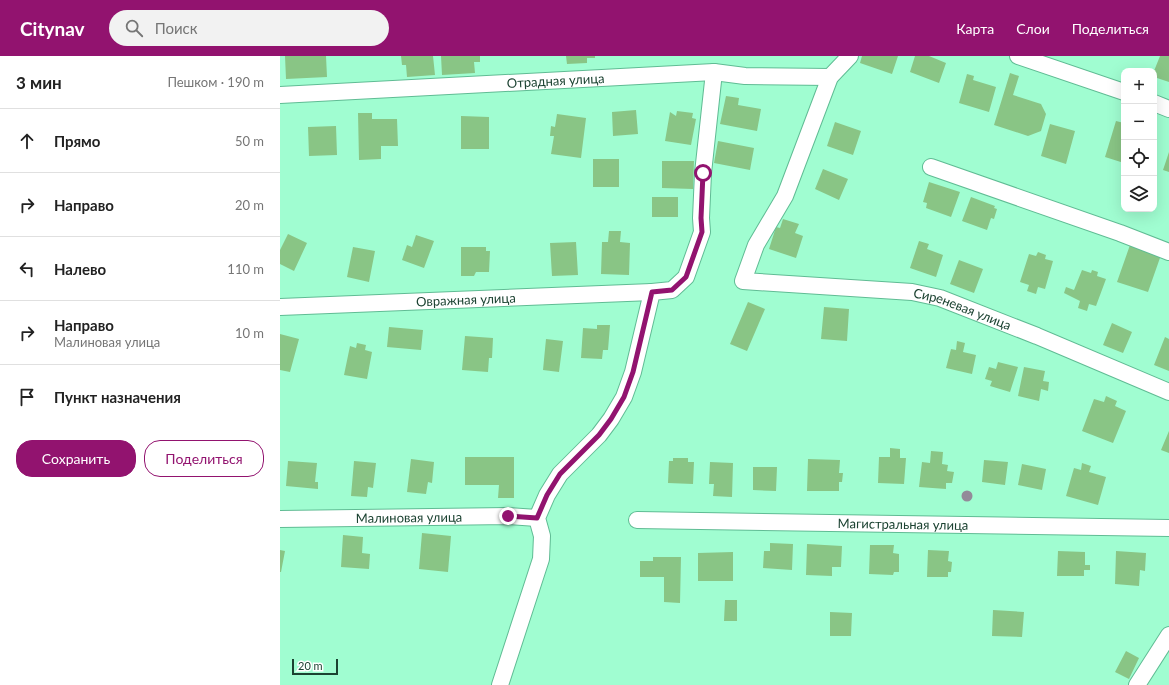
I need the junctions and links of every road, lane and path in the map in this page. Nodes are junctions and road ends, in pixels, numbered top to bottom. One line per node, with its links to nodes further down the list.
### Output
1 (850, 56): 4 (street)
2 (1018, 56): 5 (street)
3 (714, 72): 4 (street, Отрадная улица); 6 (street, Отрадная улица); 11 (street, Овражная улица)
4 (830, 77): 13 (street, Сиреневая улица)
5 (1121, 91)
6 (280, 95)
7 (1157, 104): 8 (street)
8 (1169, 108)
9 (931, 167): 10 (street)
10 (1169, 252)
11 (652, 292): 12 (street, Овражная улица); 14 (street)
12 (280, 307)
13 (1169, 392)
14 (537, 518): 15 (street, Малиновая улица); 19 (street)
15 (280, 519)
16 (637, 520): 17 (street, Магистральная улица)
17 (1169, 528)
18 (1169, 635): 20 (street)
19 (500, 685)
20 (1137, 685)

